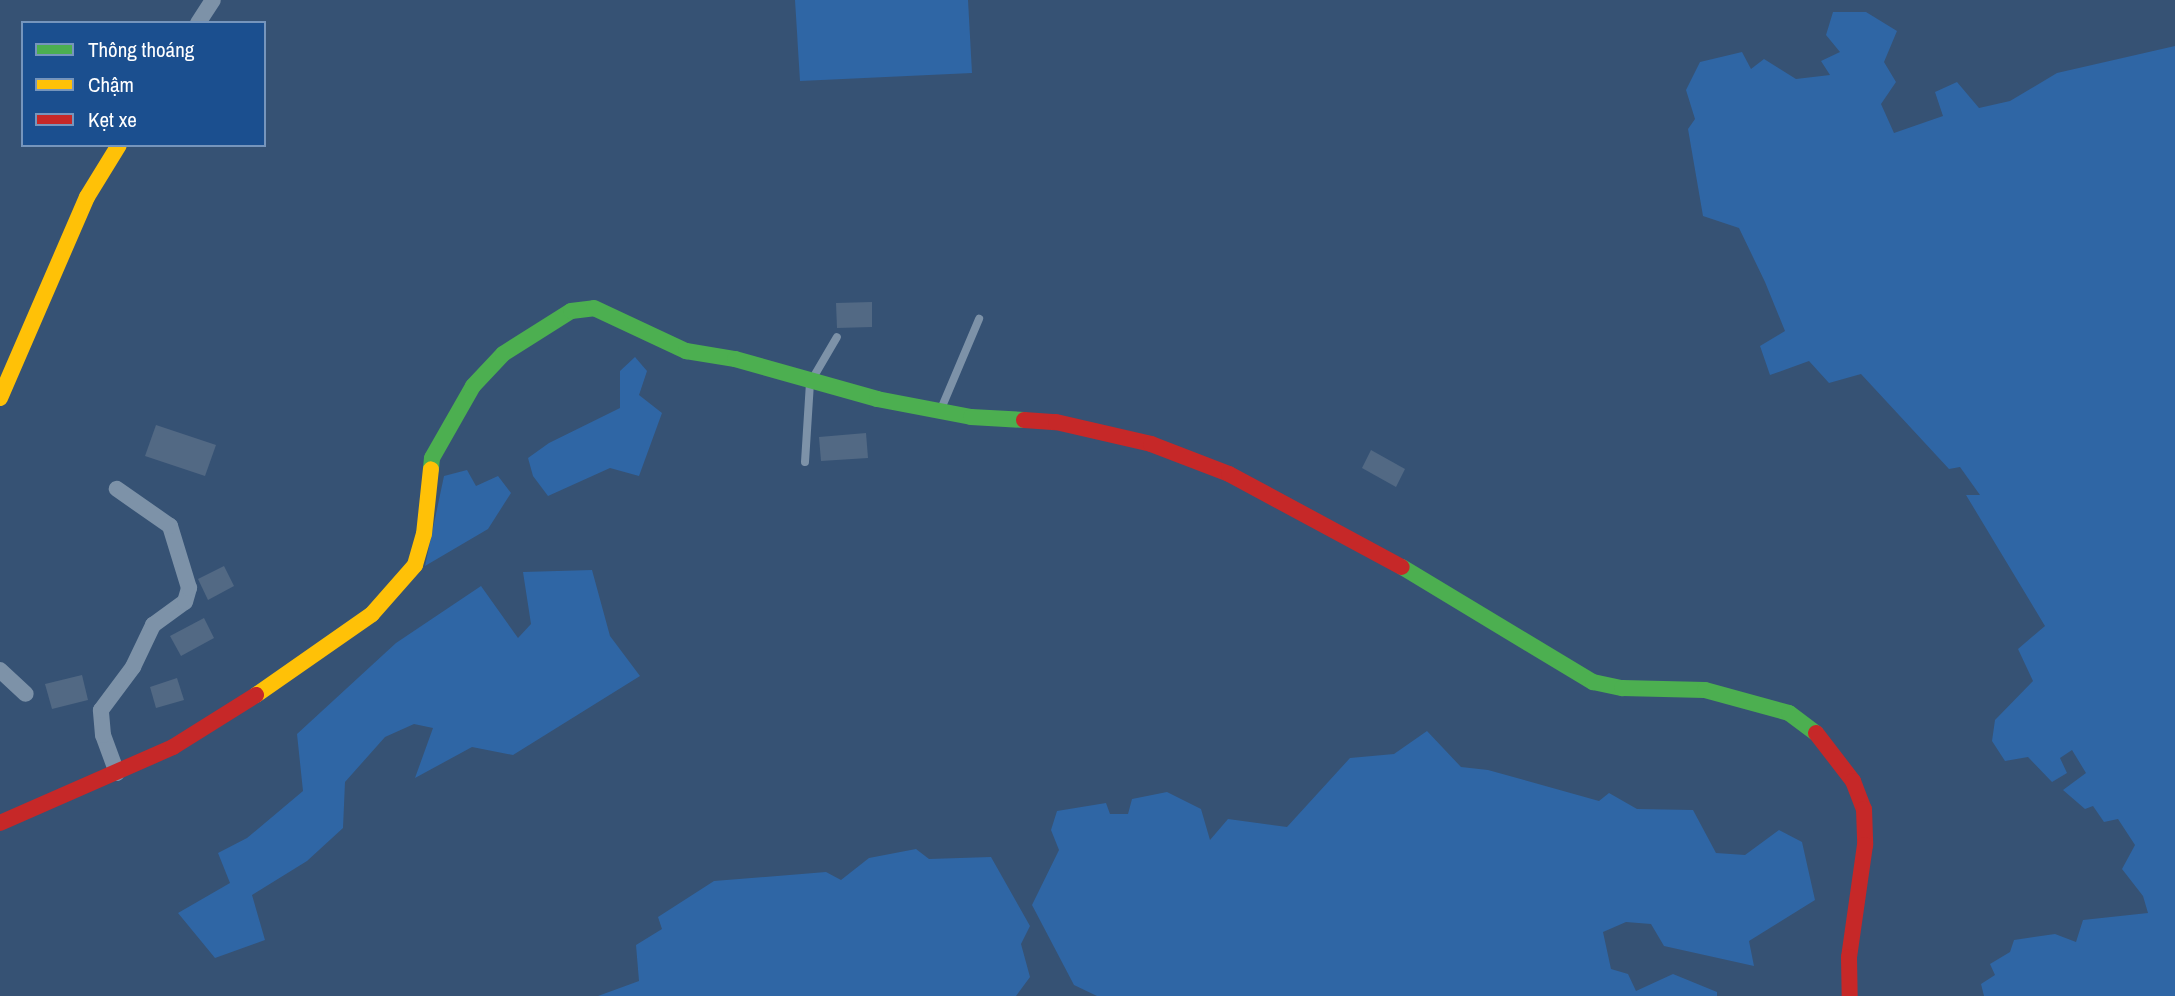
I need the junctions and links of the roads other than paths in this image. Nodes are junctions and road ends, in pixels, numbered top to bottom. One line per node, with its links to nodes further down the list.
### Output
1 (213, 0): 2 (street)
2 (199, 21)
3 (118, 147): 7 (street)
4 (979, 319): 8 (lane)
5 (837, 337): 6 (lane)
6 (810, 383): 8 (street); 9 (lane); 13 (street)
7 (0, 398)
8 (940, 412): 15 (street)
9 (805, 462)
10 (117, 489): 13 (street)
11 (0, 670): 12 (street)
12 (26, 694)
13 (117, 773): 14 (street)
14 (0, 823)
15 (1850, 996)

